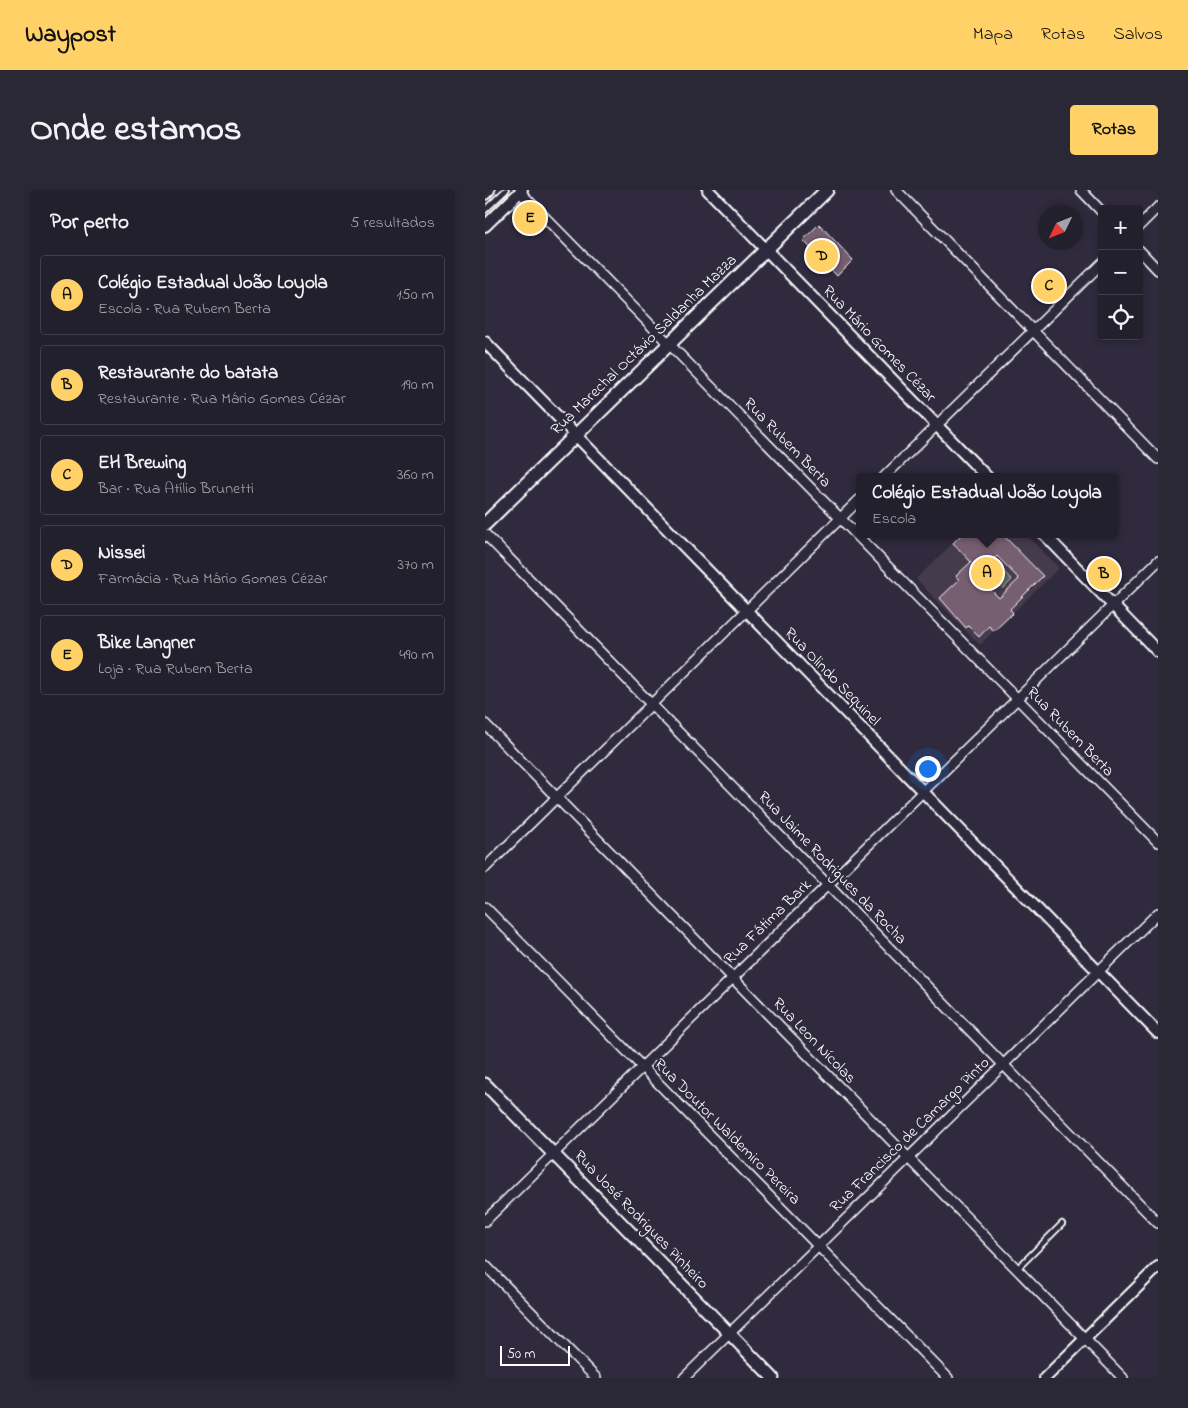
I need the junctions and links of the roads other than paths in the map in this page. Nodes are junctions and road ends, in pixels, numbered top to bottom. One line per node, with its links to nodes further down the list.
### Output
1 (489, 190): 8 (street)
2 (506, 190): 11 (lane)
3 (708, 190): 14 (street, Rua Mário Gomes Cézar)
4 (827, 190): 14 (main road, Rua Marechal Octávio Saldanha Mazza)
5 (896, 190): 18 (street)
6 (1081, 190): 10 (street)
7 (521, 191): 13 (street); 20 (street, Rua Rubem Berta)
8 (485, 194)
9 (1158, 207): 12 (street)
10 (1098, 208)
11 (485, 210)
12 (1143, 222)
13 (485, 226)
14 (766, 250): 20 (main road, Rua Marechal Octávio Saldanha Mazza); 21 (street, Rua Mário Gomes Cézar)
15 (1143, 254): 17 (street)
16 (1098, 267): 18 (street)
17 (1158, 270)
18 (1033, 330): 21 (street); 23 (street)
19 (485, 343): 22 (street, Rua Olindo Sequinel)
20 (669, 344): 22 (main road, Rua Marechal Octávio Saldanha Mazza); 27 (street, Rua Rubem Berta)
21 (937, 425): 24 (street); 25 (street, Rua Mário Gomes Cézar)
22 (576, 435): 28 (main road, Rua Marechal Octávio Saldanha Mazza); 35 (street, Rua Olindo Sequinel)
23 (1158, 459)
24 (887, 473)
25 (983, 473)
26 (856, 503): 27 (street)
27 (841, 519): 30 (street, Rua Rubem Berta); 35 (street)
28 (485, 524)
29 (485, 534): 38 (street, Rua Jaime Rodrigues da Rocha)
30 (856, 534)
31 (860, 538): 37 (street, Rua Rubem Berta)
32 (1047, 538): 34 (street)
33 (1158, 561): 34 (street, Rua Fátima Bark)
34 (1113, 605): 36 (street); 37 (street, Rua Fátima Bark)
35 (747, 611): 38 (street); 40 (street, Rua Olindo Sequinel)
36 (1158, 652)
37 (1017, 699): 40 (street, Rua Fátima Bark); 42 (street, Rua Rubem Berta)
38 (651, 704): 41 (street); 44 (street, Rua Jaime Rodrigues da Rocha)
39 (485, 724): 41 (street, Rua Leon Nícolas)
40 (923, 792): 44 (street, Rua Fátima Bark); 47 (street, Rua Olindo Sequinel)
41 (557, 798): 43 (street); 48 (street, Rua Leon Nícolas)
42 (1158, 842)
43 (485, 868)
44 (828, 885): 48 (street, Rua Fátima Bark); 50 (street, Rua Jaime Rodrigues da Rocha)
45 (485, 908): 51 (street, Rua Doutor Waldemiro Pereira)
46 (1158, 914): 47 (street, Rua Francisco de Camargo Pinto)
47 (1099, 972): 49 (street, Rua Olindo Sequinel); 50 (street, Rua Francisco de Camargo Pinto)
48 (733, 978): 51 (street, Rua Fátima Bark); 54 (street, Rua Leon Nícolas)
49 (1158, 1033)
50 (1003, 1065): 54 (street, Rua Francisco de Camargo Pinto); 56 (street, Rua Jaime Rodrigues da Rocha)
51 (642, 1067): 53 (street, Rua Fátima Bark); 58 (street, Rua Doutor Waldemiro Pereira)
52 (485, 1084): 53 (main road, Rua José Rodrigues Pinheiro)
53 (553, 1154): 55 (street, Rua Fátima Bark); 62 (main road, Rua José Rodrigues Pinheiro)
54 (908, 1158): 58 (street, Rua Francisco de Camargo Pinto); 61 (street, Rua Leon Nícolas)
55 (485, 1221)
56 (1158, 1223)
57 (1063, 1224): 61 (lane)
58 (818, 1246): 62 (street, Rua Francisco de Camargo Pinto); 67 (street, Rua Doutor Waldemiro Pereira)
59 (485, 1265): 64 (street)
60 (1158, 1267): 63 (street)
61 (1017, 1269): 63 (street, Rua Leon Nícolas)
62 (729, 1333): 65 (street, Rua Francisco de Camargo Pinto); 66 (main road, Rua José Rodrigues Pinheiro)
63 (1085, 1339): 68 (street); 69 (street, Rua Leon Nícolas)
64 (596, 1378)
65 (684, 1378)
66 (773, 1378)
67 (947, 1378)
68 (1045, 1378)
69 (1123, 1378)

